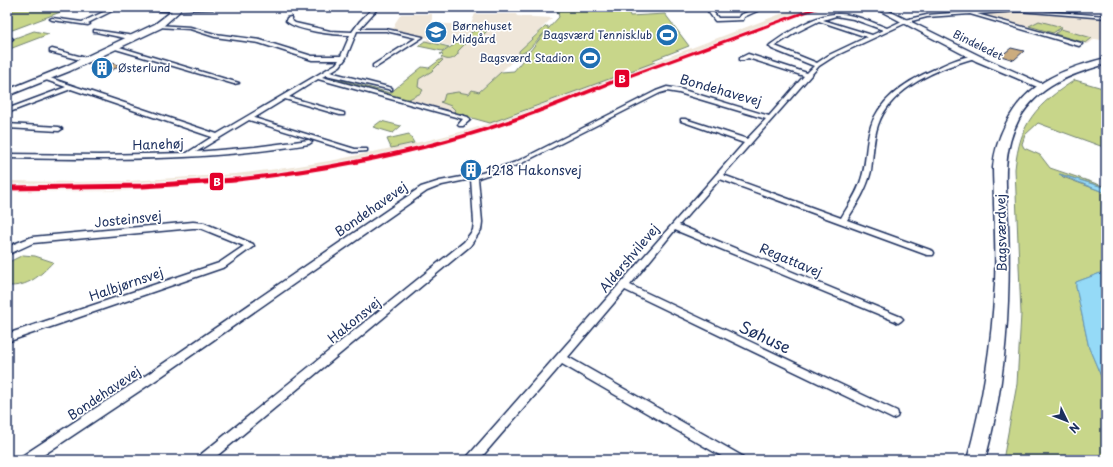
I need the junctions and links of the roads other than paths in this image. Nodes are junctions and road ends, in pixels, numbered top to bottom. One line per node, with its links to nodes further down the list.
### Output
1 (105, 7): 11 (street)
2 (209, 7): 3 (street); 12 (street)
3 (213, 7)
4 (377, 7): 23 (street)
5 (707, 7): 6 (street)
6 (764, 7)
7 (876, 7): 19 (street, Bindeledet)
8 (880, 7): 19 (street, Bindeledet)
9 (956, 7): 13 (street)
10 (1073, 7): 14 (street)
11 (117, 8): 12 (street); 17 (street)
12 (178, 9): 20 (street)
13 (971, 12): 14 (street, Aldershvilevej); 19 (street, Aldershvilevej); 26 (street)
14 (1079, 14): 15 (street, Aldershvilevej)
15 (1106, 17)
16 (289, 18): 23 (street)
17 (52, 19)
18 (820, 20): 21 (street); 24 (street); 34 (street)
19 (906, 20): 21 (street, Aldershvilevej); 29 (street, Bindeledet)
20 (158, 26): 25 (street); 30 (street)
21 (887, 30): 24 (street, Aldershvilevej)
22 (96, 31): 25 (street)
23 (354, 32): 30 (street); 35 (street)
24 (872, 37): 34 (street, Aldershvilevej)
25 (134, 38): 27 (street)
26 (1079, 44)
27 (114, 48): 32 (street); 40 (street)
28 (52, 51): 32 (street)
29 (973, 57): 41 (street, Bindeledet); 62 (street)
30 (343, 58): 36 (street)
31 (742, 58): 37 (street)
32 (88, 60): 39 (street)
33 (1106, 61): 41 (main road, Bagsværdvej)
34 (817, 65): 37 (street, Aldershvilevej)
35 (375, 66)
36 (325, 73): 38 (street); 43 (street)
37 (808, 75): 49 (street, Aldershvilevej)
38 (317, 77): 45 (street); 51 (street)
39 (45, 78): 42 (street); 44 (street)
40 (236, 83)
41 (1043, 86): 76 (main road, Bagsværdvej)
42 (71, 87): 46 (street); 54 (street)
43 (390, 89)
44 (7, 93)
45 (284, 97): 47 (street); 48 (street)
46 (7, 111)
47 (342, 114)
48 (248, 118): 54 (street); 57 (street)
49 (770, 118): 56 (street, Aldershvilevej); 61 (street, Bondehavevej)
50 (683, 120): 56 (street)
51 (461, 125)
52 (7, 126): 53 (street)
53 (59, 129)
54 (218, 137): 58 (street)
55 (309, 142): 58 (street, Hanehøj)
56 (749, 142): 60 (street, Aldershvilevej)
57 (365, 150)
58 (188, 155): 59 (street, Hanehøj)
59 (7, 156)
60 (718, 176): 62 (street); 63 (street, Aldershvilevej)
61 (474, 177): 72 (street, Bondehavevej); 73 (street, Hakonsvej)
62 (842, 221): 66 (street)
63 (674, 226): 67 (street, Aldershvilevej); 68 (street, Regattavej)
64 (250, 246): 65 (street, Josteinsvej); 69 (street, Halbjørnsvej)
65 (7, 252)
66 (930, 253)
67 (624, 286): 70 (street, Aldershvilevej); 71 (street, Søhuse)
68 (898, 319)
69 (7, 338)
70 (561, 358): 74 (street, Aldershvilevej); 75 (street)
71 (893, 414)
72 (26, 460)
73 (203, 460)
74 (472, 460)
75 (738, 460)
76 (976, 460)

